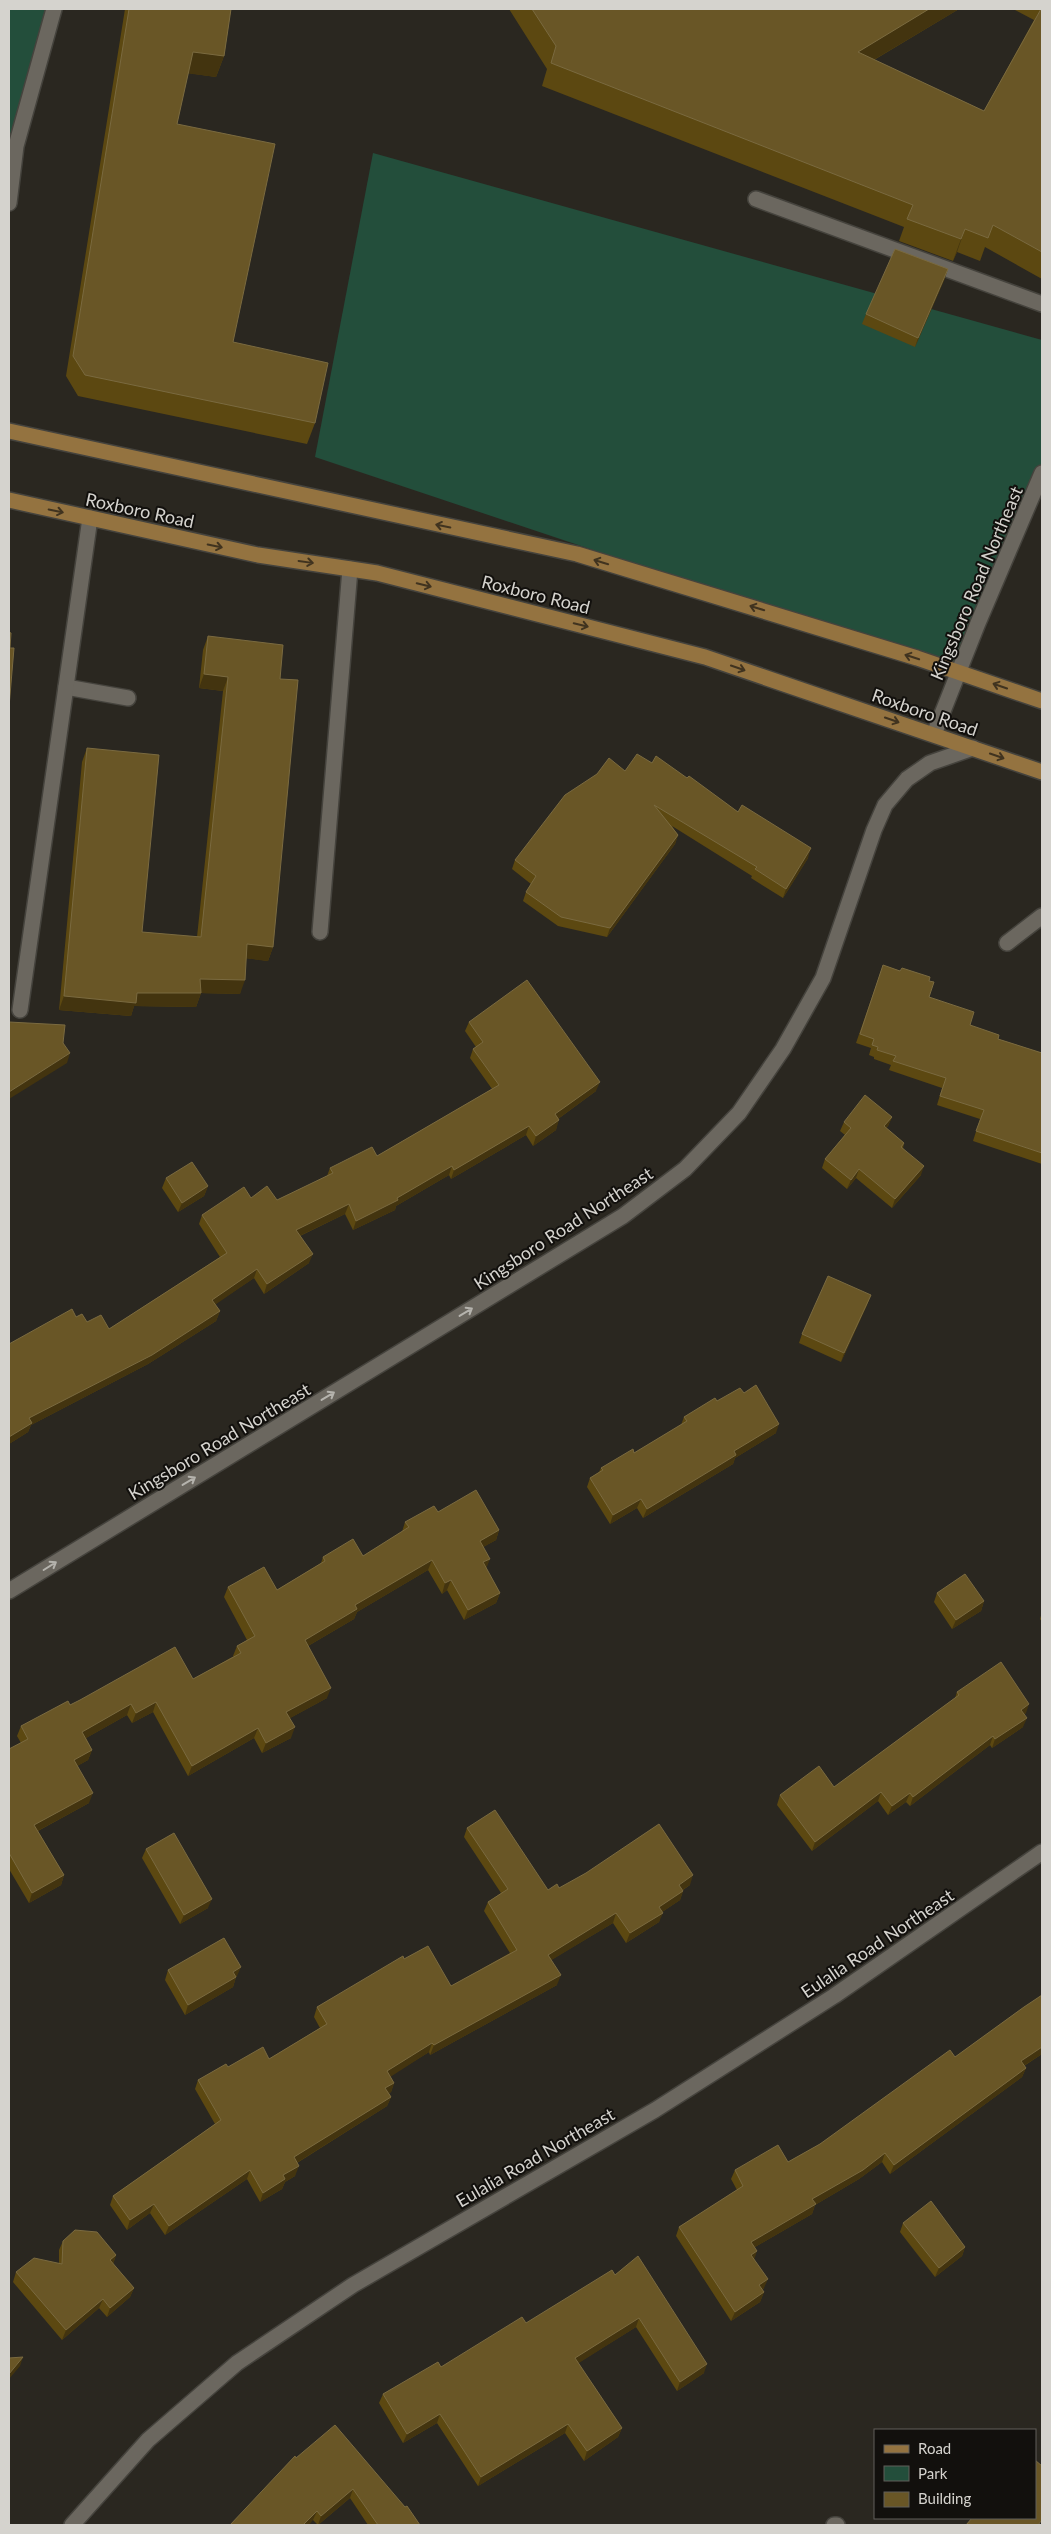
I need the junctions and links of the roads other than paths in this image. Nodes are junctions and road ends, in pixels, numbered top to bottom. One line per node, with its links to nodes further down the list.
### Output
1 (54, 9): 3 (street)
2 (756, 198): 4 (street)
3 (9, 203)
4 (1042, 304)
5 (9, 431): 10 (main road, one-way to 5)
6 (1042, 473): 10 (street, Kingsboro Road Northeast)
7 (9, 500): 8 (main road, Roxboro Road, one-way to 8)
8 (90, 518): 9 (main road, Roxboro Road, one-way to 9); 11 (street)
9 (350, 569): 14 (main road, Roxboro Road, one-way to 14); 18 (street)
10 (958, 672): 13 (main road, one-way to 10); 14 (street, Kingsboro Road Northeast)
11 (66, 687): 12 (street); 20 (street)
12 (128, 698)
13 (1042, 701)
14 (934, 734): 15 (main road, Roxboro Road)
15 (973, 748): 16 (main road, Roxboro Road, one-way to 16); 21 (street, Kingsboro Road Northeast, one-way to 15)
16 (1042, 772)
17 (1042, 916): 19 (street)
18 (320, 932)
19 (1007, 943)
20 (20, 1010)
21 (9, 1591)
22 (1042, 1852): 23 (street, Eulalia Road Northeast)
23 (72, 2525)

